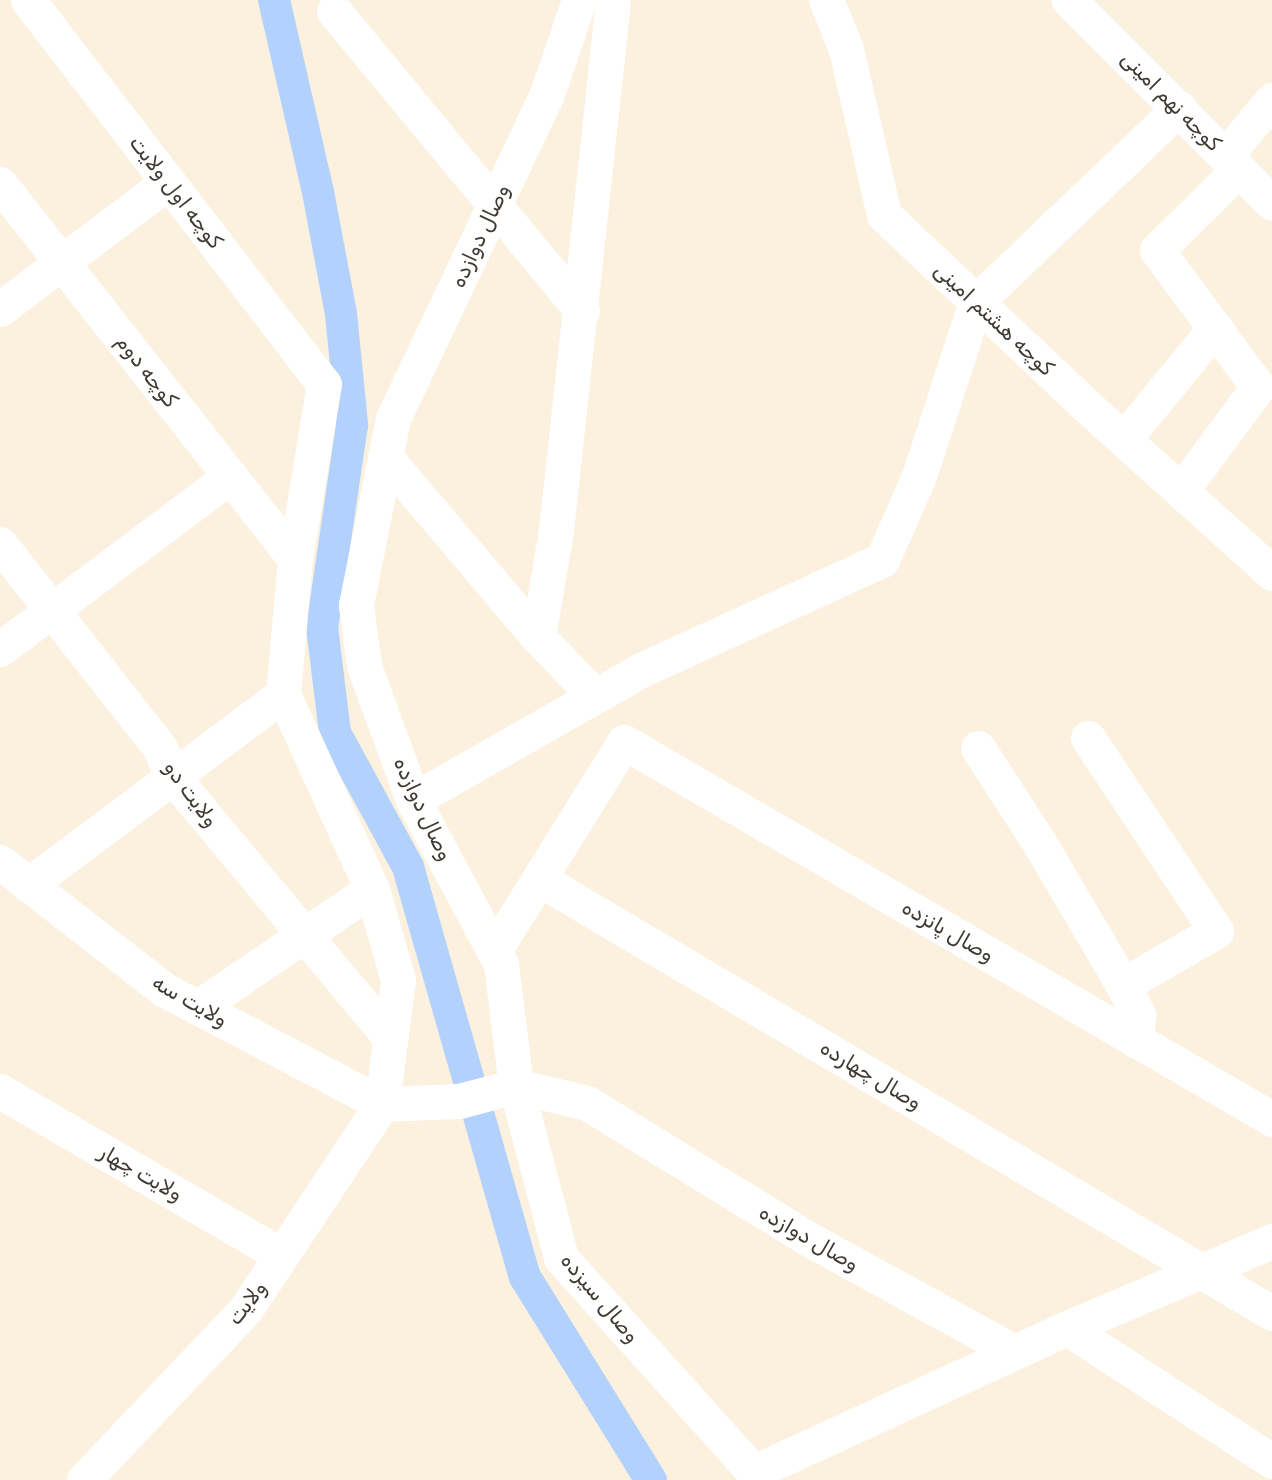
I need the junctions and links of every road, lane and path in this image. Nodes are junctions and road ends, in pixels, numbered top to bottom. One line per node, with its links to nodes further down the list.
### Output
1 (28, 0): 10 (street, کوچه اول ولایت)
2 (579, 0): 13 (street, وصال دوازده)
3 (613, 0): 17 (street)
4 (825, 0): 15 (street, کوچه هشتم امینی)
5 (1069, 0): 8 (street, کوچه نهم امینی)
6 (334, 12): 13 (street)
7 (1272, 100): 9 (street)
8 (1179, 108): 9 (street, کوچه نهم امینی); 15 (street)
9 (1232, 162): 12 (street, کوچه نهم امینی); 18 (street)
10 (168, 182): 14 (street); 24 (street, کوچه اول ولایت)
11 (0, 184): 14 (street, کوچه دوم)
12 (1272, 203)
13 (493, 207): 17 (street); 20 (street, وصال دوازده)
14 (62, 262): 16 (street); 21 (street, کوچه دوم)
15 (976, 302): 19 (street, کوچه هشتم امینی); 30 (street)
16 (0, 309)
17 (582, 311): 27 (street)
18 (1215, 328): 19 (street); 22 (street)
19 (1124, 439): 22 (street, کوچه هشتم امینی)
20 (386, 458): 27 (street); 34 (street, وصال دوازده)
21 (230, 475): 24 (street, کوچه دوم); 26 (street)
22 (1181, 491): 25 (street, کوچه هشتم امینی)
23 (0, 544): 26 (street, ولایت دو)
24 (295, 559): 29 (street)
25 (1272, 573)
26 (51, 610): 28 (street); 33 (street, ولایت دو)
27 (538, 637): 30 (street)
28 (0, 649)
29 (283, 695): 33 (street); 37 (street)
30 (595, 696): 34 (street)
31 (1088, 738): 40 (street)
32 (978, 748): 40 (street)
33 (172, 776): 35 (street); 38 (street, ولایت دو)
34 (413, 800): 39 (street, وصال دوازده)
35 (11, 872): 41 (street, ولایت سه)
36 (539, 879): 39 (street); 43 (street, وصال پانزده); 50 (street, وصال چهارده)
37 (372, 889): 38 (street); 42 (street)
38 (305, 938): 41 (street); 42 (street, ولایت دو)
39 (494, 950): 44 (street, وصال دوازده)
40 (1123, 985): 43 (street)
41 (198, 1007): 46 (street, ولایت سه)
42 (390, 1038): 46 (street)
43 (1136, 1041): 47 (street, وصال پانزده)
44 (507, 1088): 46 (street); 53 (street, وصال دوازده); 53 (street, وصال سیزده)
45 (0, 1091): 49 (street, ولایت چهار)
46 (382, 1104): 49 (street, ولایت)
47 (1272, 1119)
48 (1272, 1241): 50 (street)
49 (281, 1255): 55 (street, ولایت)
50 (1203, 1271): 51 (street, وصال چهارده); 52 (street)
51 (1272, 1313)
52 (1067, 1328): 53 (street); 54 (street)
53 (1014, 1352)
54 (1272, 1461)
55 (84, 1480)

